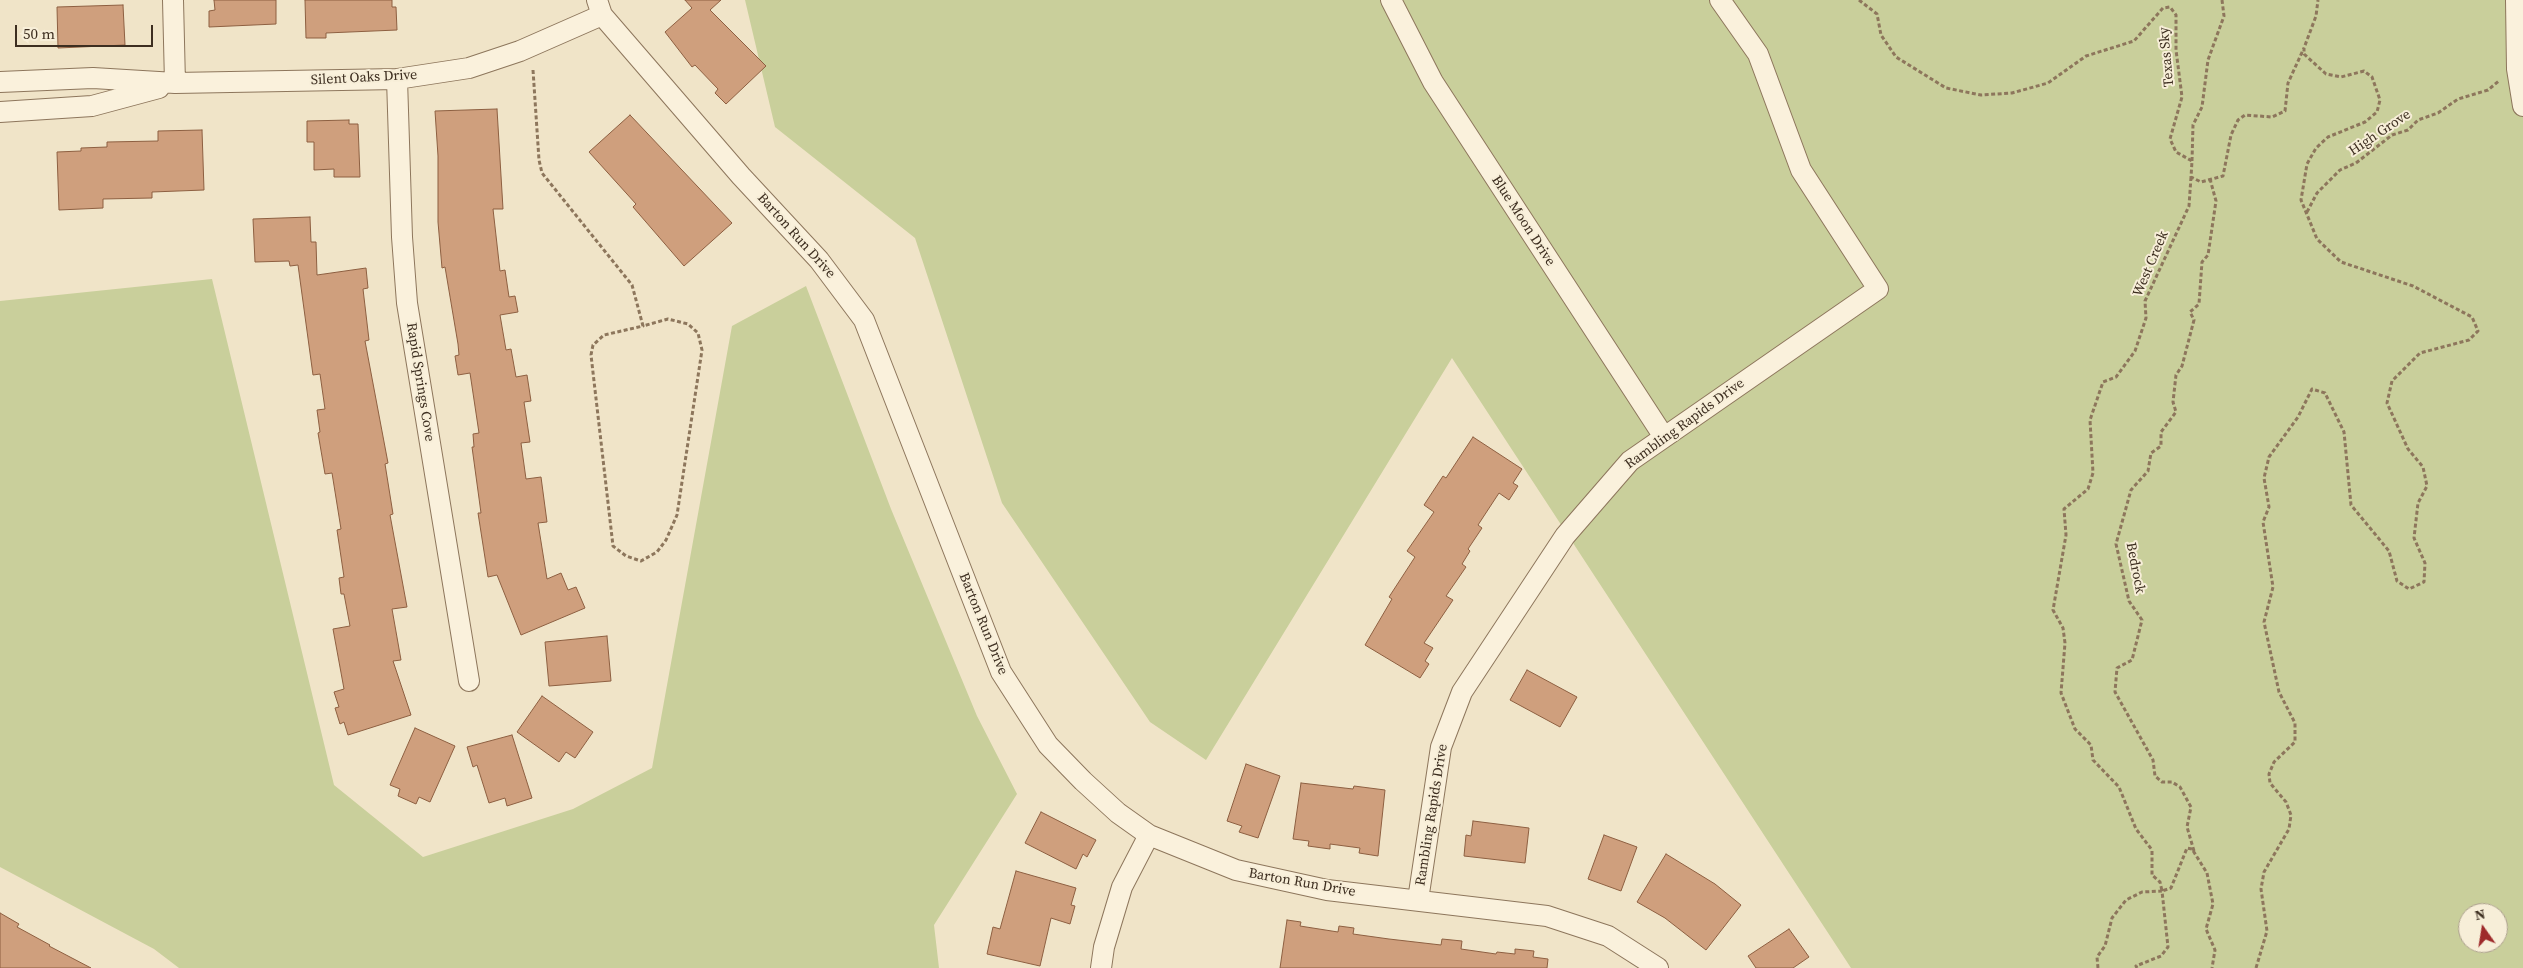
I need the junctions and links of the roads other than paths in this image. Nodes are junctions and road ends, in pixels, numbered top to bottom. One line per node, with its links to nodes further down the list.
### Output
1 (173, 0): 8 (street)
2 (1391, 0): 11 (street, Blue Moon Drive)
3 (1720, 0): 11 (street, Rambling Rapids Drive)
4 (2516, 0): 9 (street)
5 (599, 8): 6 (street, Silent Oaks Drive); 13 (street, Barton Run Drive)
6 (397, 79): 8 (street, Silent Oaks Drive); 12 (street, Rapid Springs Cove)
7 (0, 82): 8 (street, Silent Oaks Drive)
8 (175, 83): 10 (street, Silent Oaks Drive)
9 (2523, 106)
10 (0, 112)
11 (1664, 437): 14 (street, Rambling Rapids Drive)
12 (469, 682)
13 (1149, 835): 14 (street, Barton Run Drive); 15 (street)
14 (1418, 900): 16 (street, Barton Run Drive)
15 (1102, 968)
16 (1658, 968)

